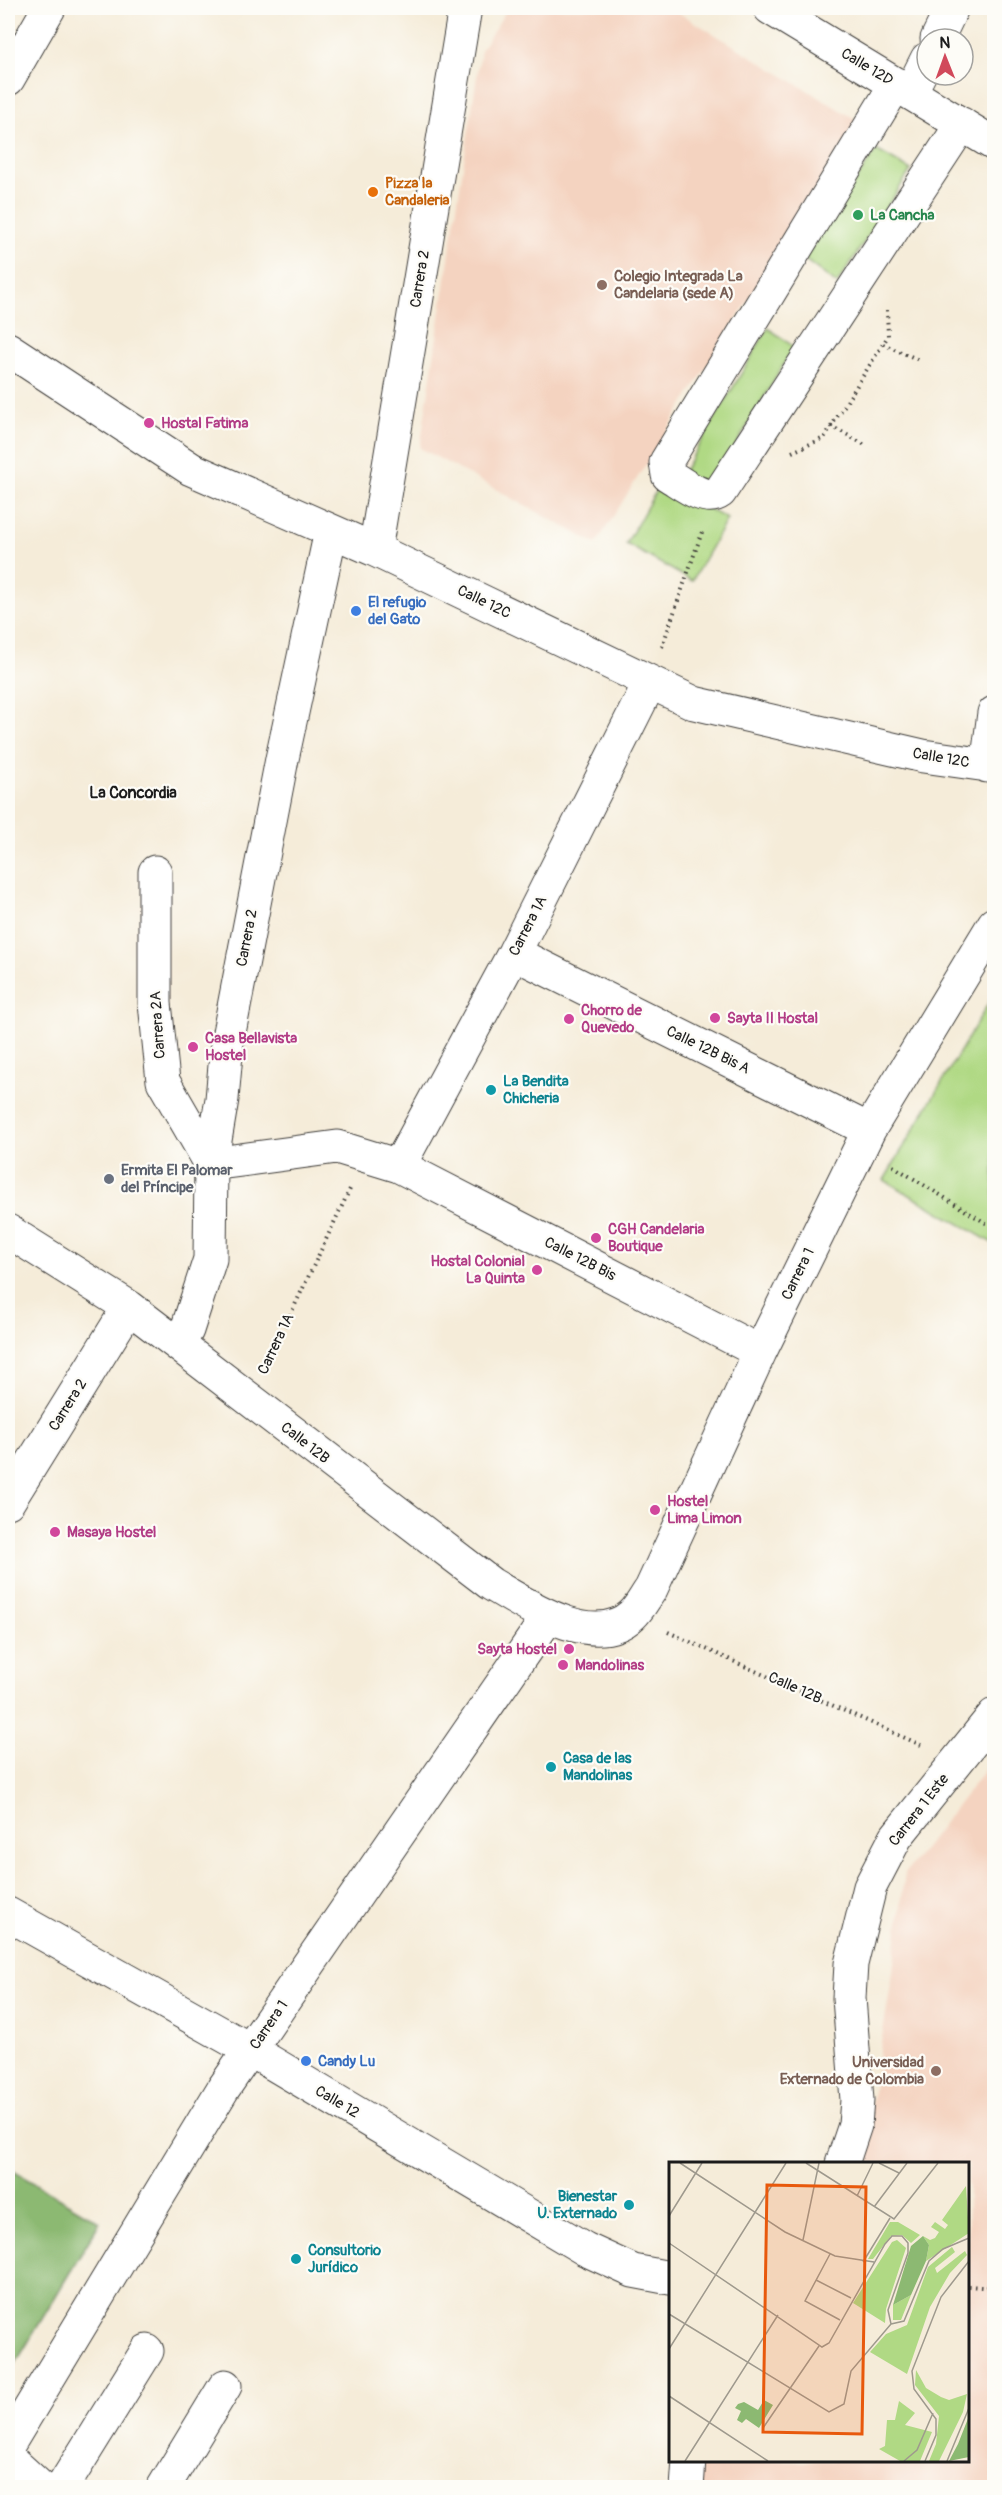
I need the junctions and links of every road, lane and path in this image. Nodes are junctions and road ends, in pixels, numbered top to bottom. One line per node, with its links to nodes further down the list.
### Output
1 (49, 8): 7 (street)
2 (465, 8): 20 (street, Carrera 2)
3 (770, 8): 8 (street, Calle 12D)
4 (952, 8): 5 (street)
5 (943, 27)
6 (915, 74): 8 (street)
7 (8, 79)
8 (903, 88): 9 (street, Calle 12D); 18 (street)
9 (962, 124): 10 (street, Calle 12D); 18 (street)
10 (994, 144)
11 (887, 306): 12 (path)
12 (883, 344): 14 (path); 15 (path)
13 (8, 350): 19 (street, Calle 12C)
14 (919, 360)
15 (831, 426): 16 (path); 17 (path)
16 (867, 446)
17 (787, 454)
18 (715, 495): 21 (path)
19 (331, 531): 20 (street, Calle 12C); 29 (street, Carrera 2)
20 (375, 550): 21 (street, Calle 12C)
21 (650, 682): 23 (street, Calle 12C); 26 (street, Carrera 1A)
22 (994, 713): 23 (street)
23 (991, 766)
24 (155, 872): 29 (street, Carrera 2A)
25 (994, 924): 27 (street, Carrera 1)
26 (514, 953): 27 (street, Calle 12B Bis A); 30 (street, Carrera 1A)
27 (865, 1138): 31 (path); 35 (street, Carrera 1)
28 (365, 1158): 29 (street, Calle 12B Bis); 30 (street, Calle 12B Bis); 36 (path, Carrera 1A)
29 (211, 1164): 34 (street, Carrera 2)
30 (399, 1166): 35 (street, Calle 12B Bis)
31 (994, 1228)
32 (8, 1232): 33 (street, Calle 12B)
33 (129, 1307): 34 (street, Calle 12B); 37 (street, Carrera 2)
34 (176, 1343): 36 (street, Calle 12B)
35 (760, 1352): 39 (street, Carrera 1)
36 (250, 1400): 38 (street, Calle 12B)
37 (8, 1502)
38 (548, 1617): 39 (street, Calle 12B); 43 (street, Carrera 1)
39 (622, 1621): 41 (path, Calle 12B)
40 (994, 1715): 41 (street, Carrera 1 Este)
41 (957, 1761): 44 (street, Carrera 1 Este)
42 (8, 1914): 43 (street, Calle 12)
43 (252, 2051): 45 (street, Calle 12); 50 (street, Carrera 1)
44 (842, 2162)
45 (669, 2278)
46 (969, 2286): 47 (path)
47 (994, 2288)
48 (147, 2351): 54 (street)
49 (225, 2386): 55 (street)
50 (8, 2445)
51 (8, 2458): 53 (street)
52 (689, 2462): 56 (street)
53 (41, 2487)
54 (62, 2487)
55 (162, 2487)
56 (687, 2487)

